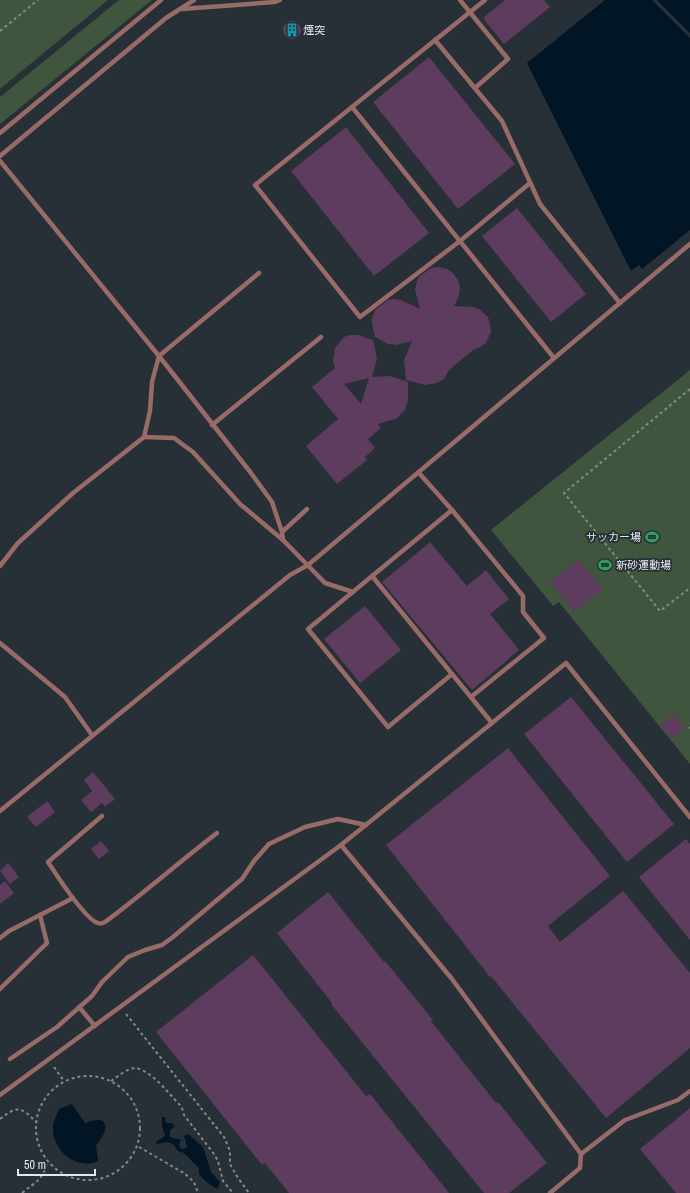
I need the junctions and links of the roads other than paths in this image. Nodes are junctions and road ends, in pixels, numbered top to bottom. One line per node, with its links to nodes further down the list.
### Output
1 (161, 0): 11 (lane)
2 (194, 0): 6 (lane)
3 (280, 0): 6 (lane)
4 (460, 0): 7 (lane)
5 (485, 0): 7 (lane)
6 (181, 9): 12 (lane)
7 (470, 12): 8 (lane); 9 (lane)
8 (435, 40): 9 (lane); 10 (lane)
9 (474, 88): 14 (lane)
10 (352, 107): 15 (lane); 15 (lane)
11 (0, 133)
12 (0, 156)
13 (0, 161): 20 (lane)
14 (530, 183): 15 (lane); 18 (lane)
15 (460, 241): 21 (lane)
16 (690, 244): 18 (lane)
17 (259, 273): 20 (lane)
18 (620, 303): 21 (lane)
19 (321, 337): 22 (lane)
20 (159, 356): 22 (lane); 23 (lane)
21 (554, 358): 24 (lane)
22 (212, 425): 27 (lane)
23 (144, 437): 28 (lane); 30 (lane)
24 (419, 473): 26 (lane); 29 (lane)
25 (307, 509): 27 (lane)
26 (452, 510): 31 (lane); 35 (lane)
27 (282, 532): 28 (lane)
28 (283, 540): 29 (lane)
29 (308, 565): 32 (lane); 37 (lane)
30 (0, 566)
31 (372, 576): 32 (lane); 34 (lane)
32 (353, 592): 34 (lane)
33 (0, 642): 37 (lane)
34 (452, 674): 35 (lane)
35 (471, 697): 36 (lane)
36 (492, 723): 40 (lane); 41 (lane)
37 (92, 735): 38 (lane)
38 (0, 811)
39 (102, 816): 44 (lane)
40 (690, 817)
41 (366, 825): 43 (lane); 48 (lane)
42 (217, 833): 44 (lane)
43 (341, 845): 49 (lane); 53 (lane)
44 (73, 898): 45 (lane)
45 (40, 915): 46 (lane); 47 (lane)
46 (0, 938)
47 (0, 989)
48 (79, 1007): 49 (lane); 50 (lane)
49 (95, 1026): 52 (lane)
50 (10, 1059)
51 (690, 1091): 53 (lane)
52 (0, 1095)
53 (581, 1154): 54 (lane)
54 (550, 1193)

